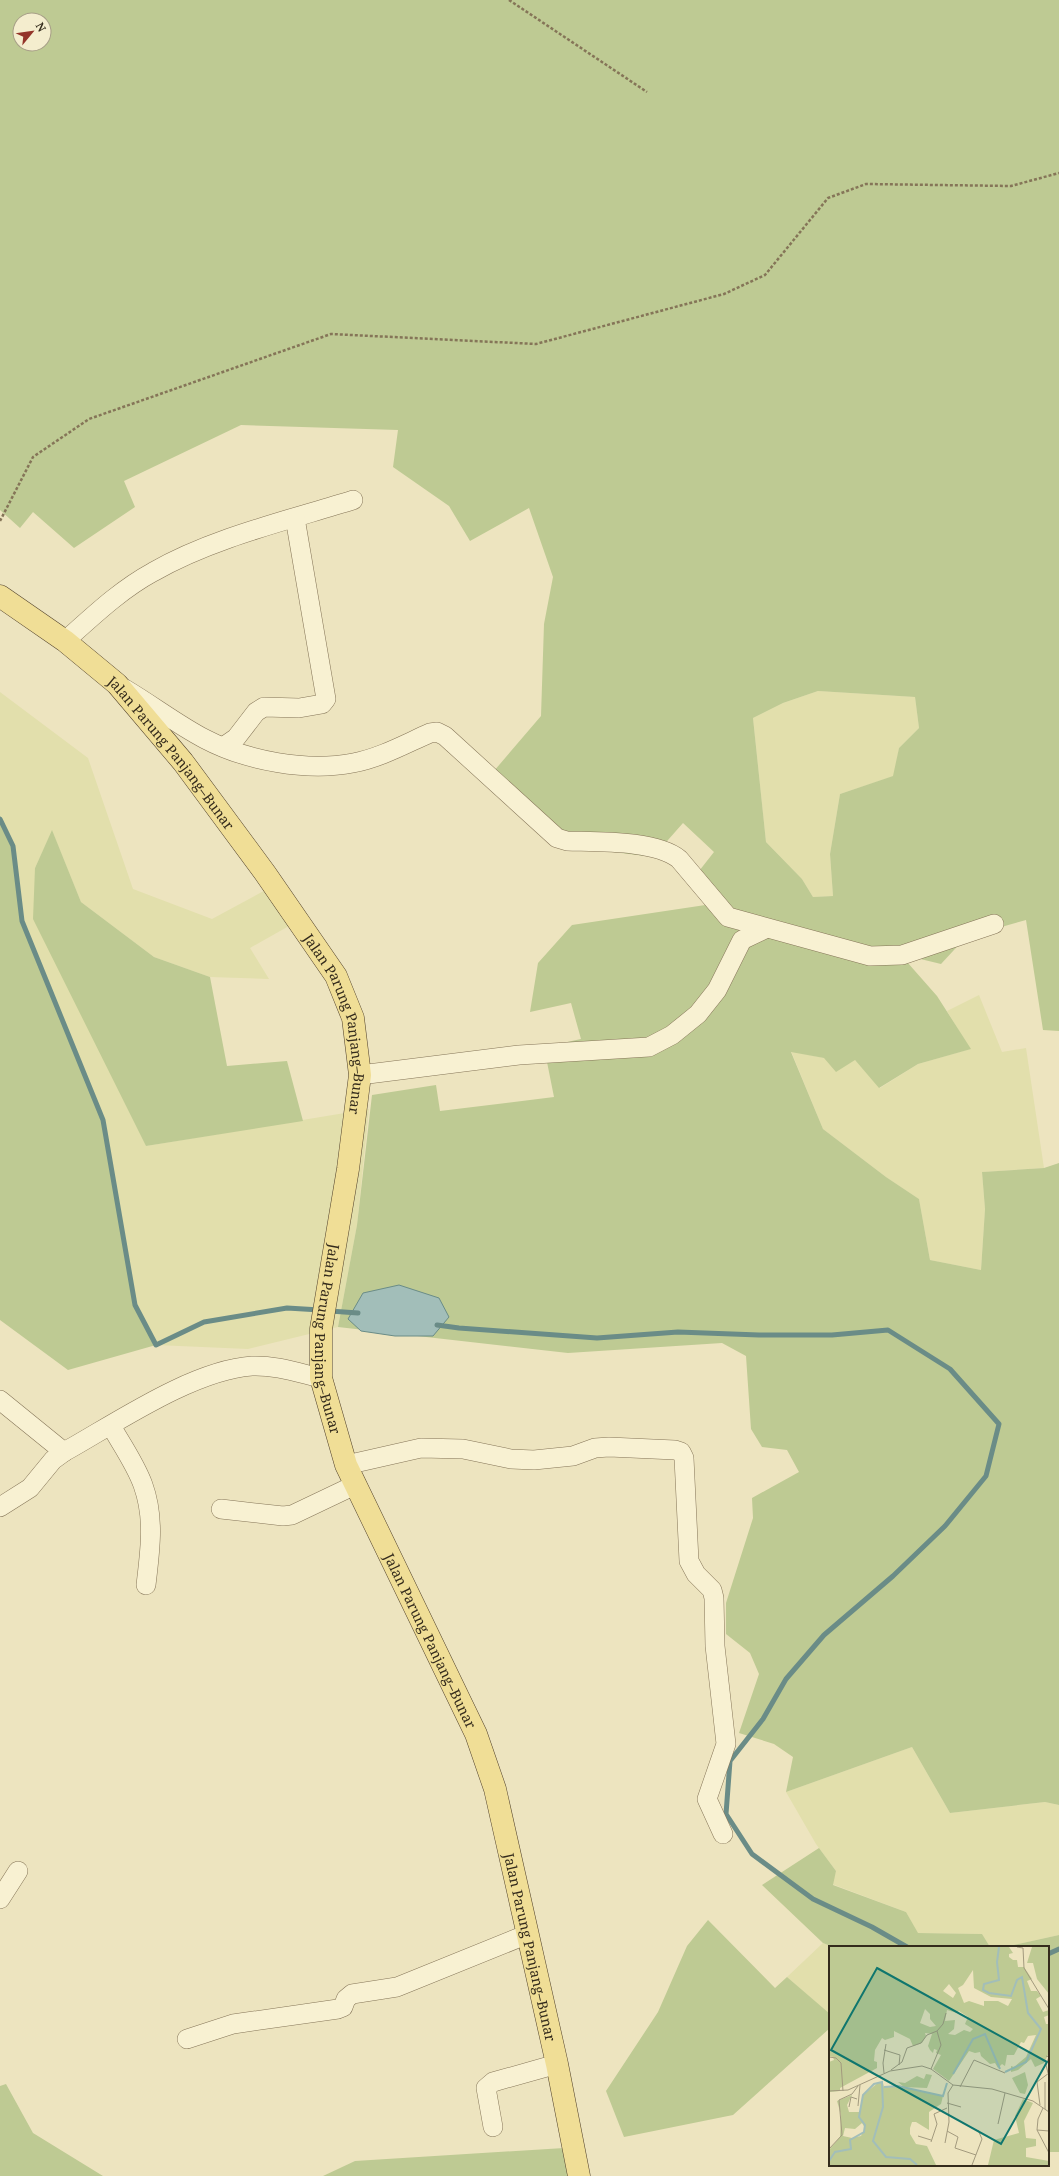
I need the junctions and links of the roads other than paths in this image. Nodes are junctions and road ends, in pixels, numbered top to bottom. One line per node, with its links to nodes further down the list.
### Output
1 (353, 500): 2 (street)
2 (295, 518): 4 (street); 6 (street)
3 (0, 596): 4 (main road, Jalan Parung Panjang–Bunar)
4 (65, 641): 5 (main road, Jalan Parung Panjang–Bunar)
5 (117, 684): 6 (street); 9 (main road, Jalan Parung Panjang–Bunar)
6 (223, 747): 8 (street)
7 (994, 924): 8 (street)
8 (765, 929): 9 (street)
9 (360, 1074): 10 (main road, Jalan Parung Panjang–Bunar)
10 (321, 1378): 12 (street); 14 (main road, Jalan Parung Panjang–Bunar)
11 (0, 1400): 13 (street)
12 (111, 1426): 13 (street); 18 (street)
13 (64, 1452): 16 (street)
14 (346, 1465): 15 (main road, Jalan Parung Panjang–Bunar); 19 (street)
15 (355, 1485): 17 (street); 22 (main road, Jalan Parung Panjang–Bunar)
16 (0, 1507)
17 (221, 1509)
18 (146, 1585)
19 (722, 1834)
20 (18, 1871): 21 (street)
21 (0, 1899)
22 (528, 1934): 23 (street); 24 (main road, Jalan Parung Panjang–Bunar)
23 (187, 2039)
24 (557, 2064): 25 (street); 26 (main road, Jalan Parung Panjang–Bunar)
25 (494, 2127)
26 (579, 2176)

